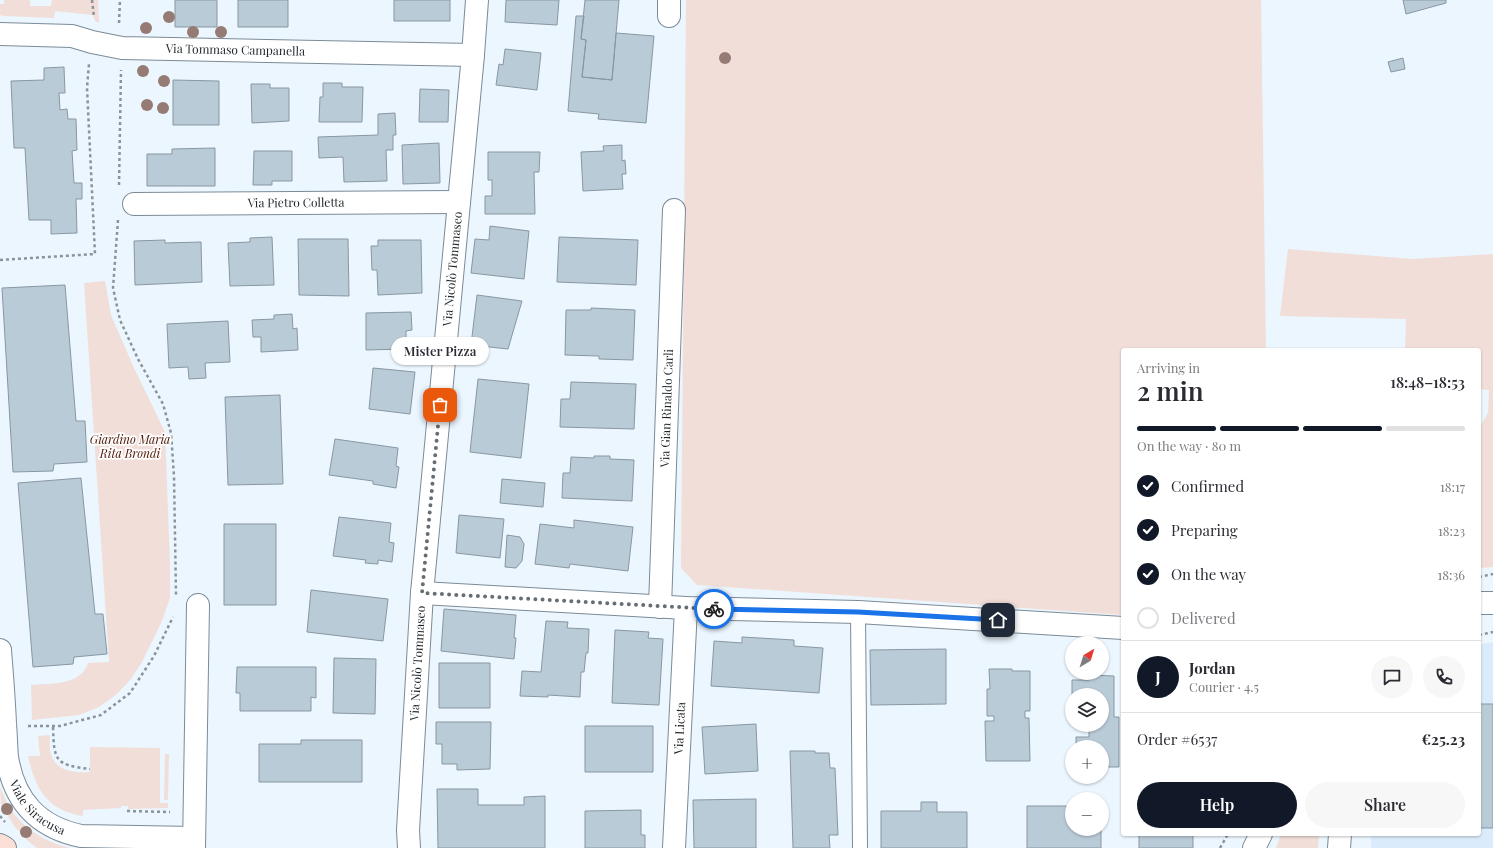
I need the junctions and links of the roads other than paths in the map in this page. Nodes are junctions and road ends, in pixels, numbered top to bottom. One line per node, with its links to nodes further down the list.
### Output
1 (477, 0): 3 (street, Via Nicolò Tommaseo)
2 (0, 34): 3 (street, Via Tommaso Campanella)
3 (473, 55): 4 (street, Via Nicolò Tommaseo)
4 (459, 202): 5 (street, Via Pietro Colletta); 7 (street, Via Nicolò Tommaseo)
5 (134, 204)
6 (674, 210): 9 (street, Via Gian Rinaldo Carli)
7 (422, 593): 9 (street); 20 (street, Via Nicolò Tommaseo)
8 (198, 605): 17 (street, Viale Siracusa)
9 (660, 606): 10 (street)
10 (686, 608): 11 (street); 21 (street, Via Licata)
11 (858, 612): 12 (street); 22 (lane)
12 (1121, 628)
13 (0, 650): 17 (street, Viale Siracusa)
14 (1260, 836): 23 (street)
15 (1341, 836): 24 (street)
16 (1342, 836): 25 (street)
17 (194, 843)
18 (0, 845): 19 (main road)
19 (5, 848)
20 (409, 848)
21 (674, 848)
22 (860, 848)
23 (1254, 848)
24 (1339, 848)
25 (1348, 848)

